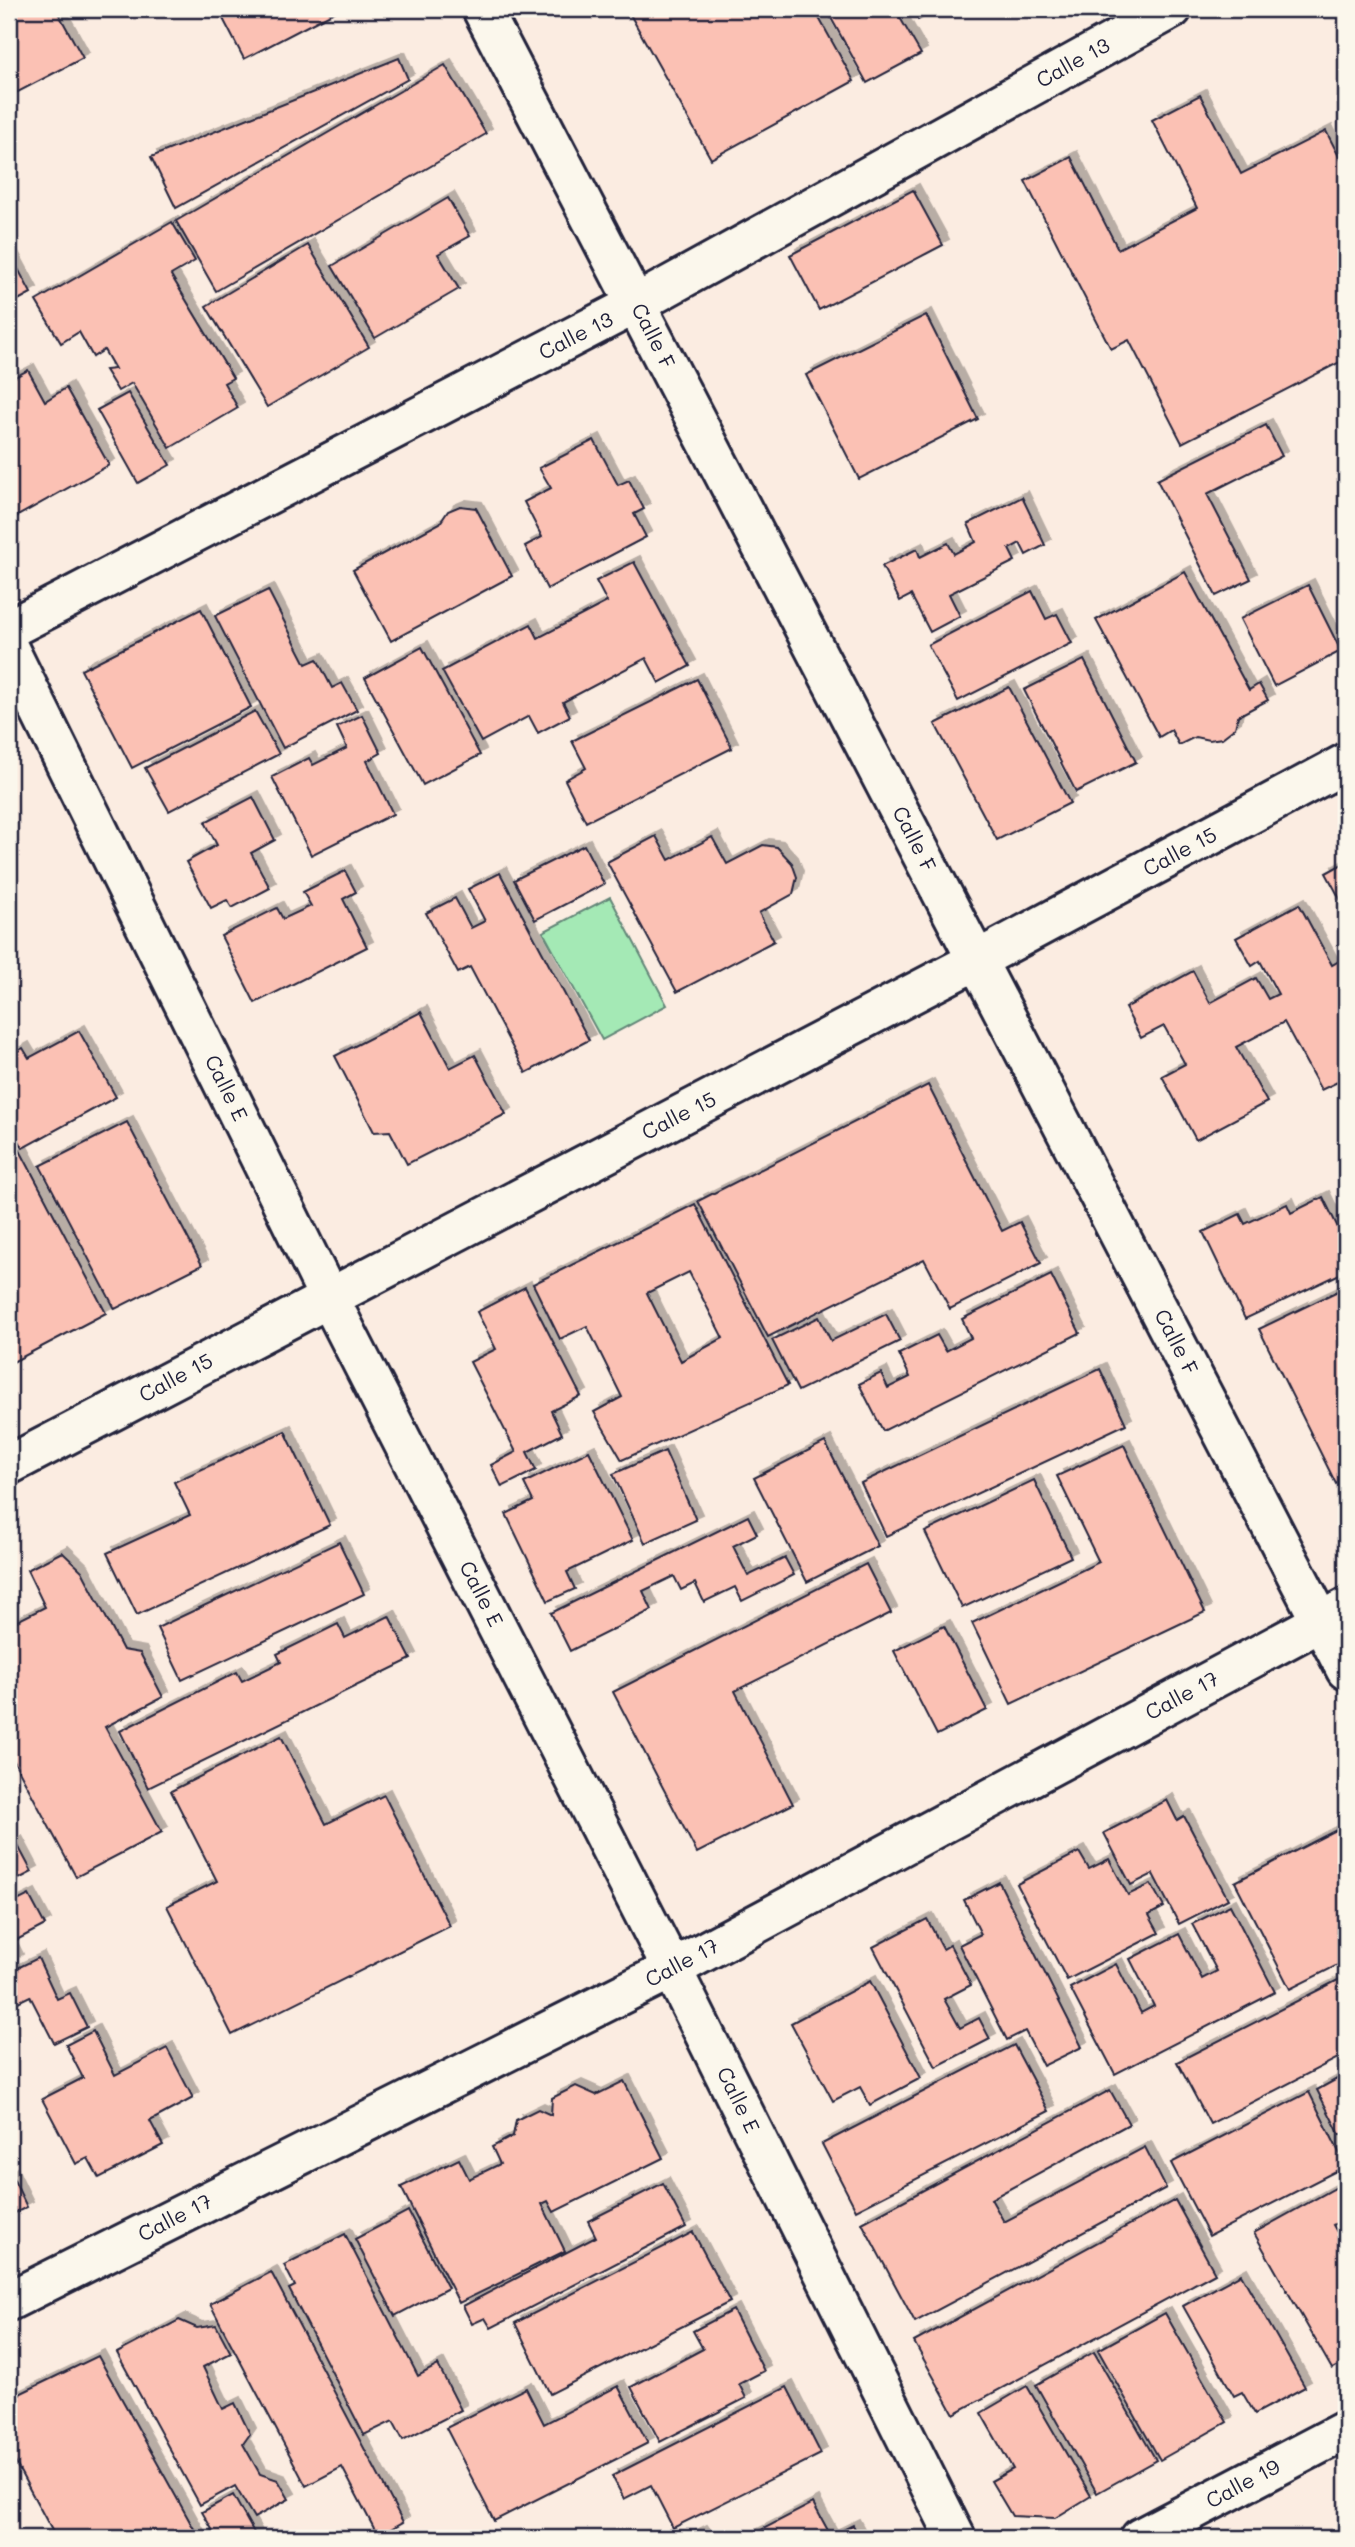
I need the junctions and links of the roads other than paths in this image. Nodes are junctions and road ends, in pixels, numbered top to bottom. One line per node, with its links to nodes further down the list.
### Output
1 (482, 9): 3 (street, Calle F)
2 (1172, 9): 3 (street, Calle 13)
3 (636, 304): 4 (street, Calle 13); 7 (street, Calle F)
4 (9, 629)
5 (9, 649): 8 (street, Calle E)
6 (1346, 763): 7 (street, Calle 15)
7 (977, 960): 8 (street, Calle 15); 10 (street, Calle F)
8 (329, 1297): 9 (street, Calle 15); 12 (street, Calle E)
9 (9, 1465)
10 (1334, 1615): 11 (street, Calle F); 12 (street, Calle 17)
11 (1346, 1670)
12 (672, 1969): 13 (street, Calle 17); 15 (street, Calle E)
13 (9, 2301)
14 (1346, 2430): 16 (street, Calle 19)
15 (956, 2538)
16 (1140, 2538)

